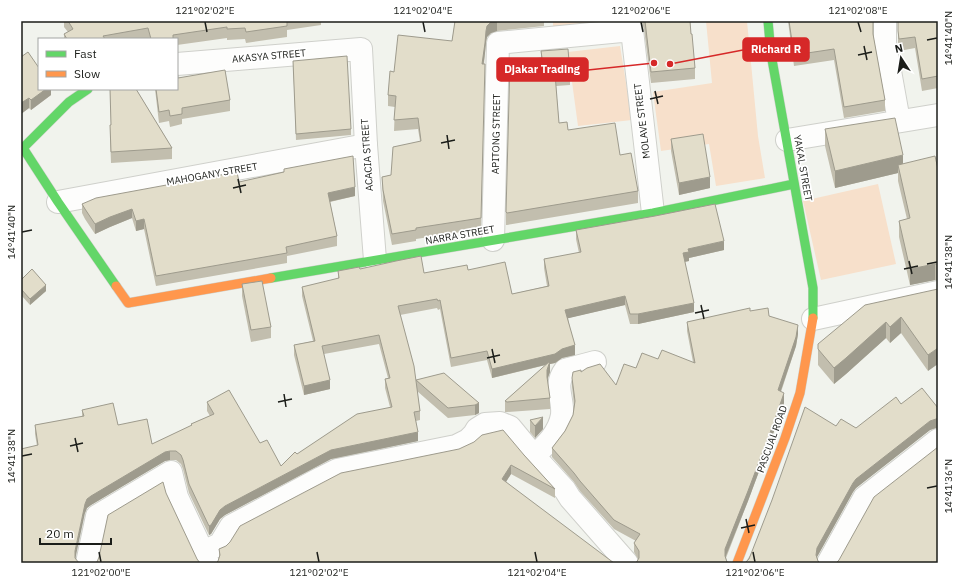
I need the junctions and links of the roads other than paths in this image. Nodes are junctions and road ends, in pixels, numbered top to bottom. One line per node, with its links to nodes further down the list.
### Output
1 (768, 21): 9 (street, YAKAL STREET)
2 (884, 21): 8 (street)
3 (632, 30): 13 (street, MOLAVE STREET); 14 (street, APITONG STREET)
4 (361, 49): 5 (street, AKASYA STREET); 10 (street, ACACIA STREET)
5 (178, 64)
6 (87, 90): 12 (street)
7 (938, 115): 8 (street)
8 (899, 121): 9 (street)
9 (786, 140): 11 (street, YAKAL STREET)
10 (366, 146): 12 (street, MAHOGANY STREET); 15 (street, ACACIA STREET)
11 (794, 184): 13 (street, NARRA STREET); 17 (street, YAKAL STREET)
12 (58, 202): 15 (street, NARRA STREET)
13 (653, 213): 14 (street, NARRA STREET)
14 (493, 240): 15 (street, NARRA STREET)
15 (375, 260)
16 (938, 292): 17 (street)
17 (814, 319): 24 (street, PASCUAL ROAD)
18 (595, 362): 20 (street)
19 (938, 440): 25 (street)
20 (534, 456): 21 (street); 23 (street)
21 (205, 557): 22 (street)
22 (87, 563)
23 (627, 563)
24 (737, 563)
25 (828, 563)

